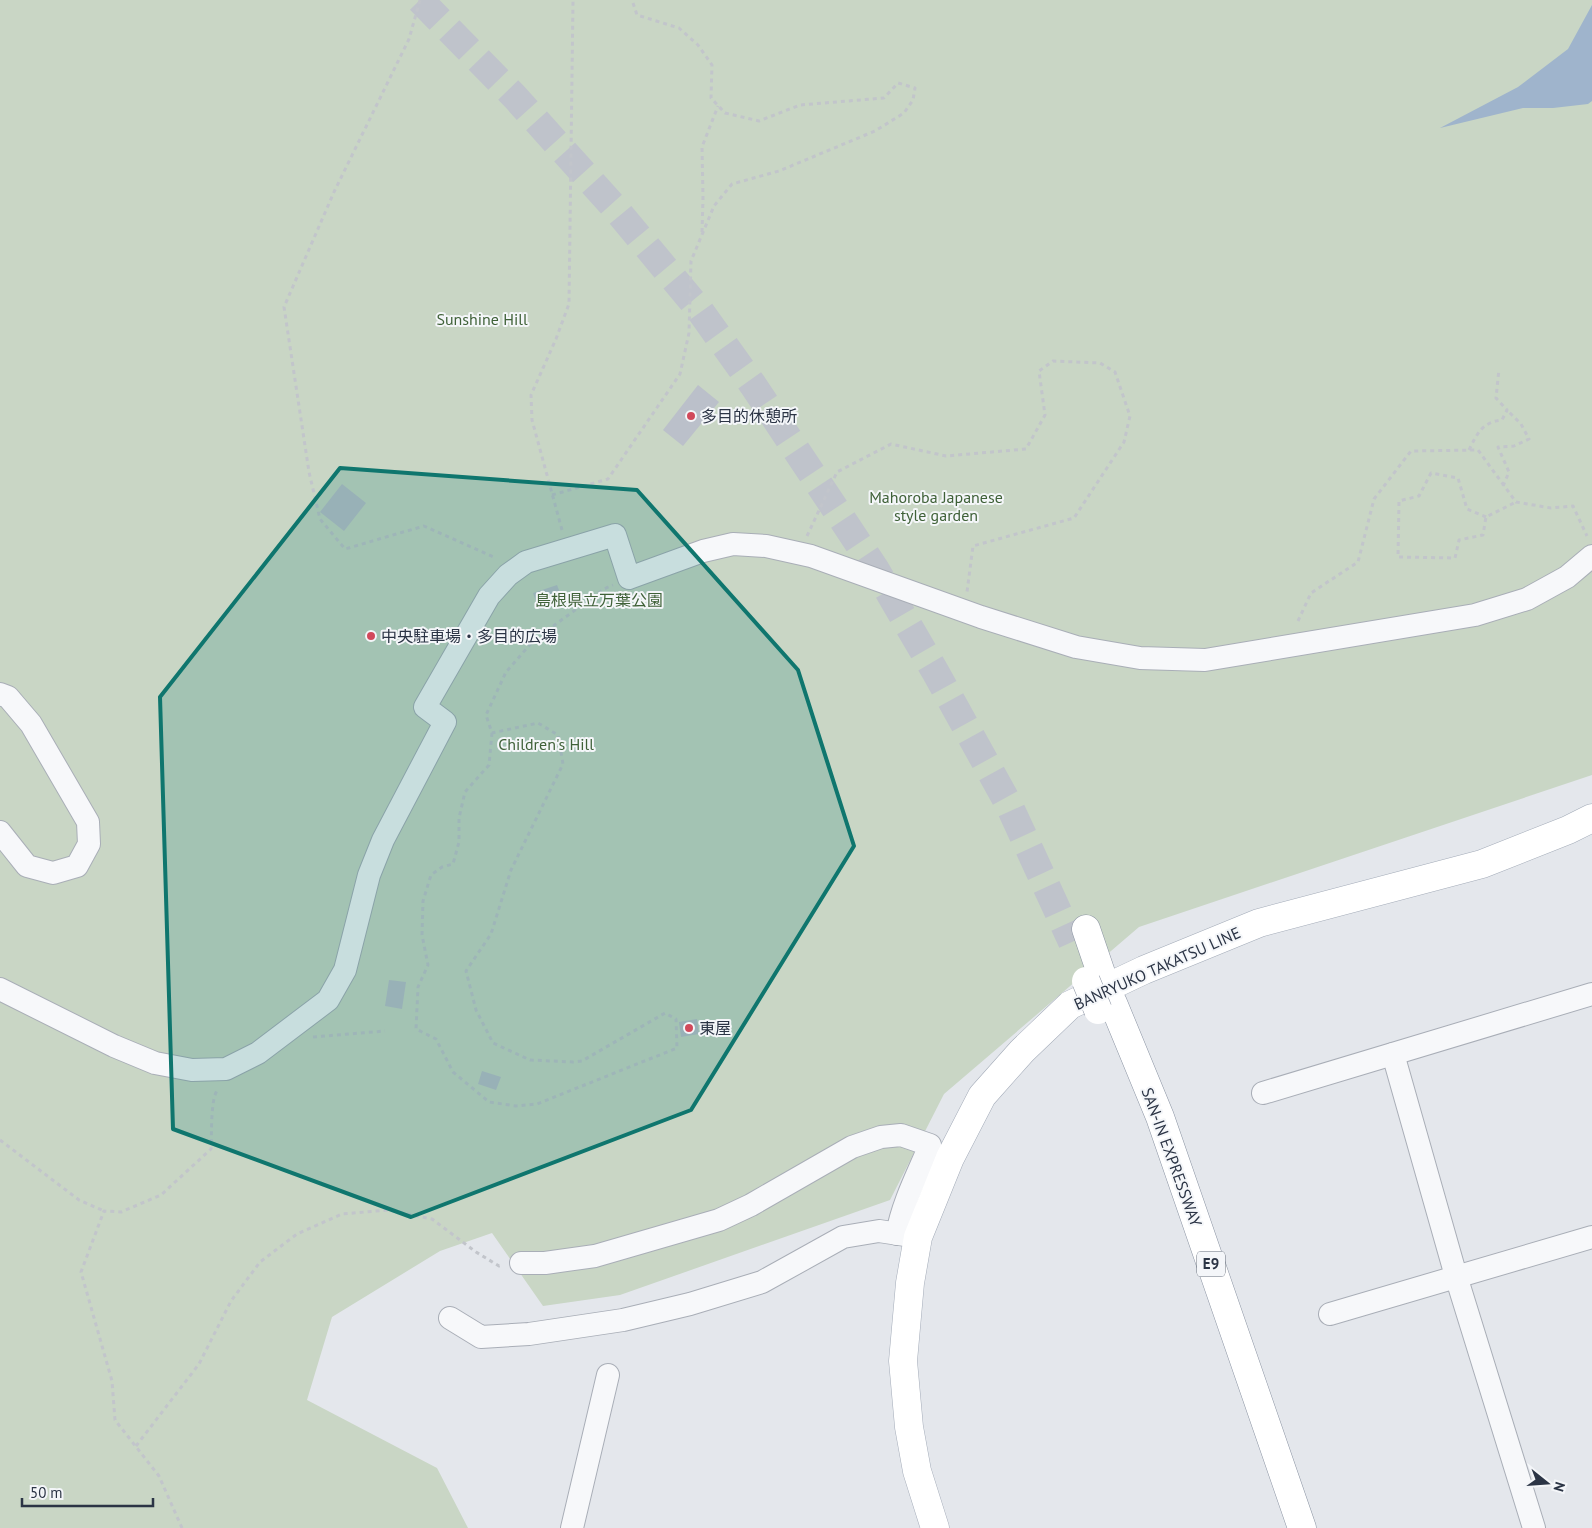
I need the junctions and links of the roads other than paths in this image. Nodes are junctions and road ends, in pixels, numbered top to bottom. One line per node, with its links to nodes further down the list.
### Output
1 (1590, 546): 6 (street)
2 (0, 694): 4 (street)
3 (1592, 818): 11 (main road, BANRYUKO TAKATSU LINE)
4 (0, 832)
5 (1079, 936): 8 (main road, SAN-IN EXPRESSWAY / E9)
6 (0, 989)
7 (1592, 994): 9 (street)
8 (1106, 1006): 20 (main road, SAN-IN EXPRESSWAY / E9); 21 (main road, SAN-IN EXPRESSWAY / E9)
9 (1393, 1054): 10 (street); 14 (street)
10 (1263, 1093)
11 (908, 1235): 13 (street); 16 (street); 19 (main road, BANRYUKO TAKATSU LINE)
12 (1592, 1236): 14 (street)
13 (521, 1263)
14 (1456, 1276): 15 (street); 22 (street)
15 (1330, 1314)
16 (450, 1318)
17 (608, 1375): 18 (street)
18 (572, 1528)
19 (936, 1528)
20 (1288, 1528)
21 (1302, 1528)
22 (1534, 1528)

